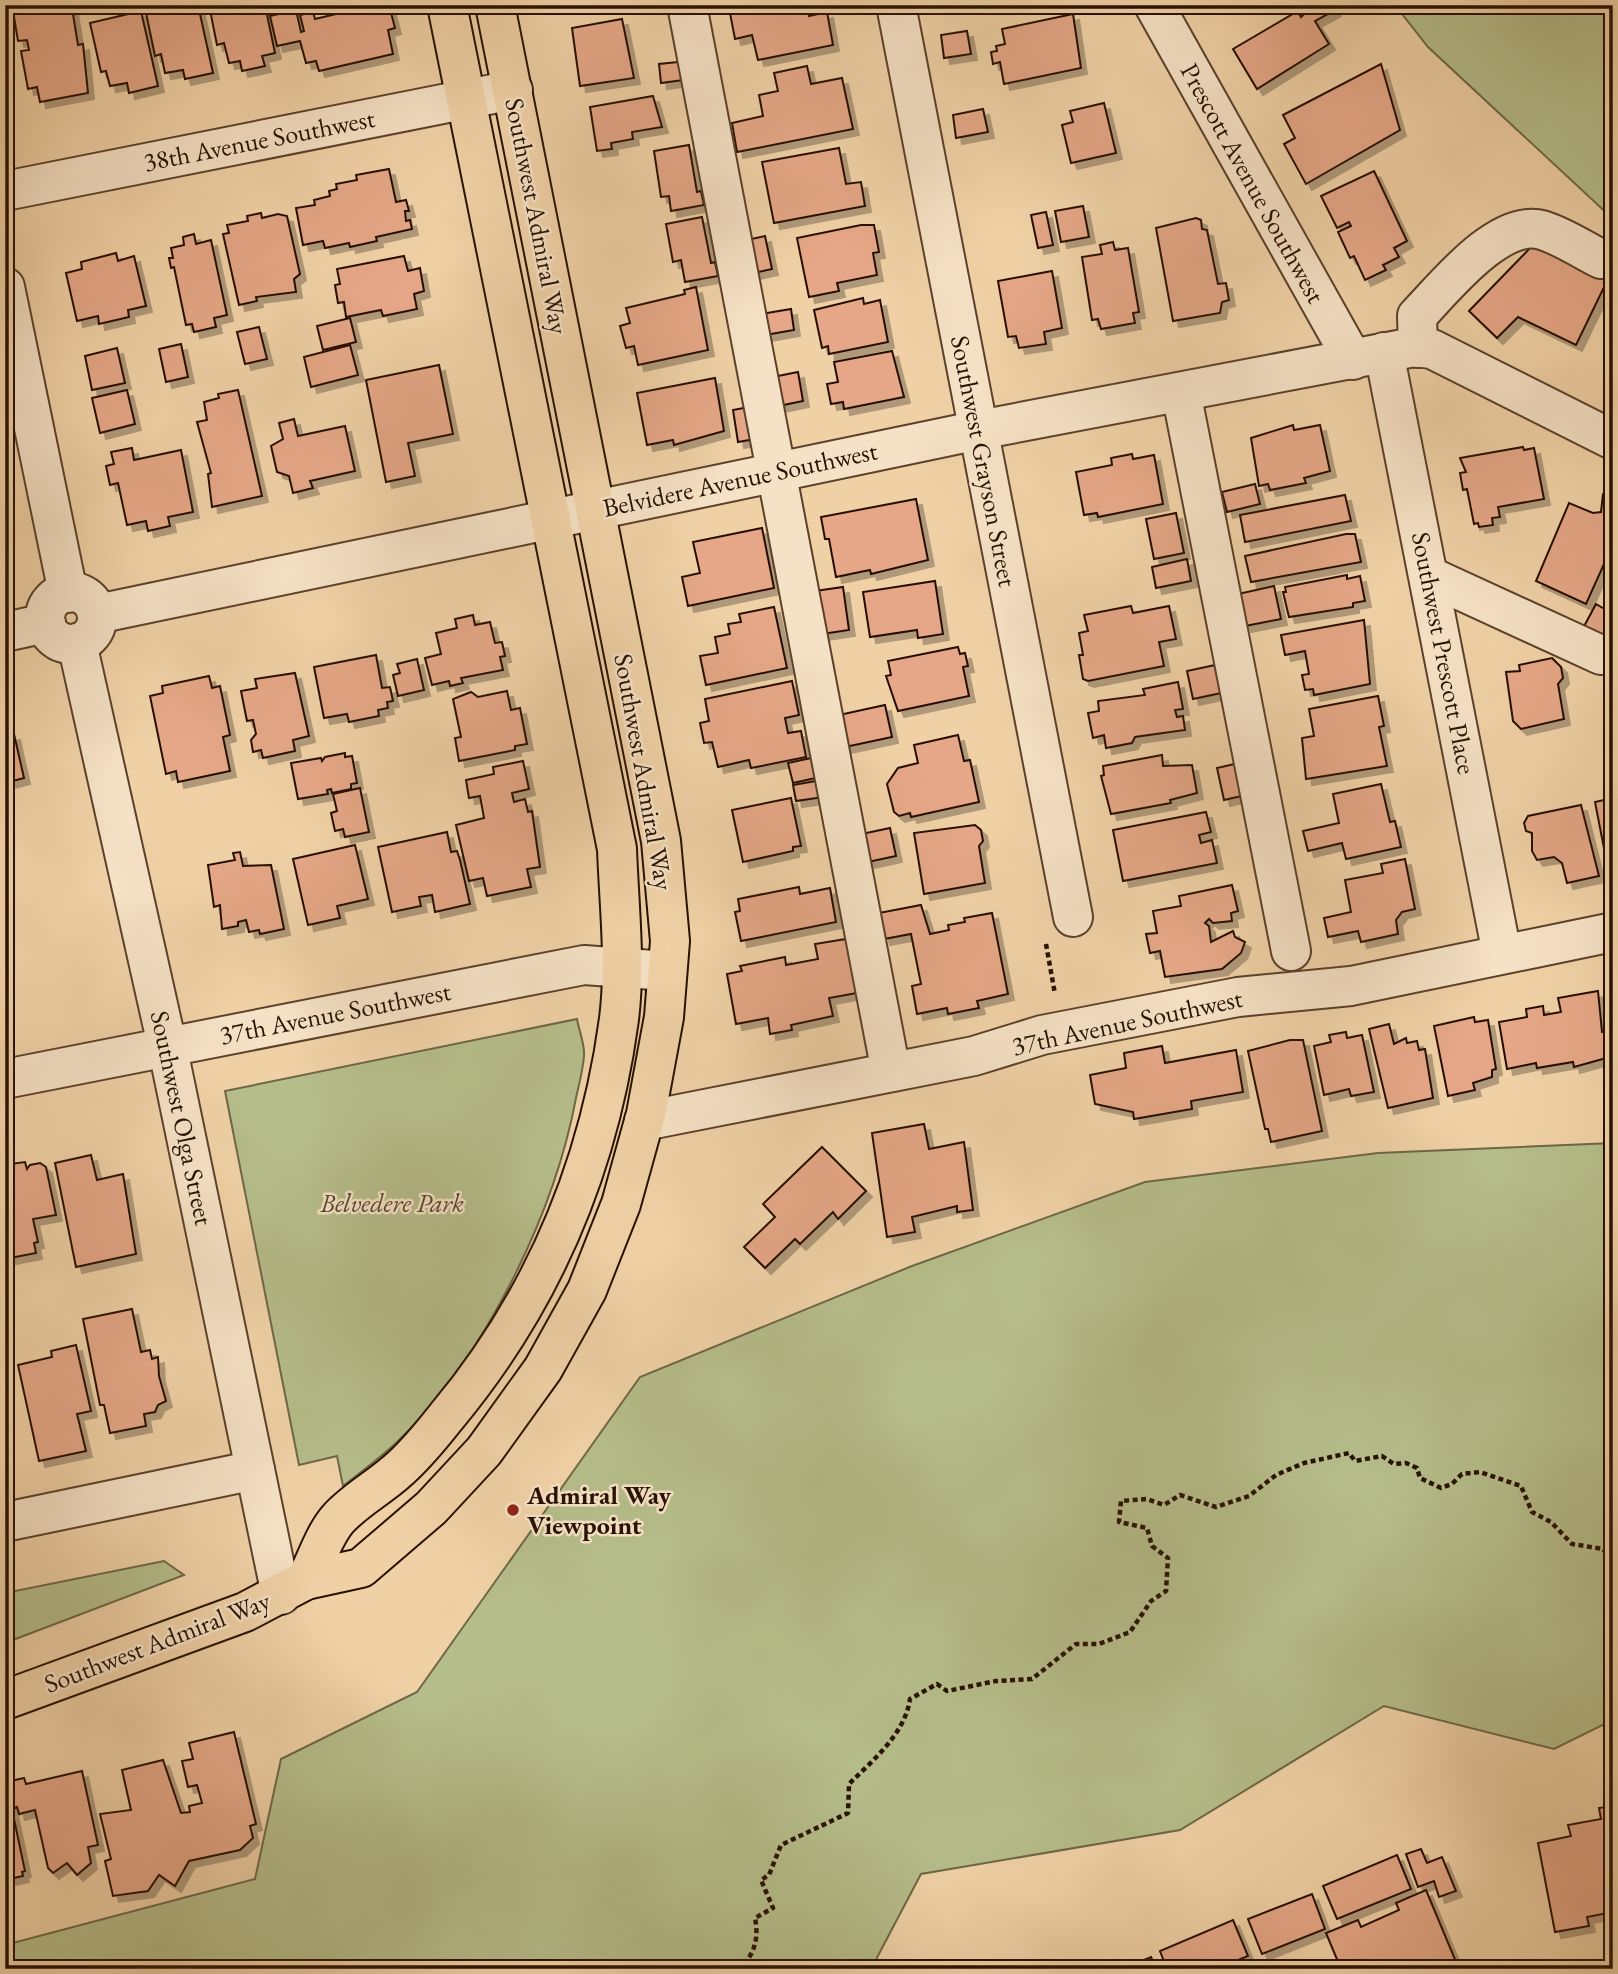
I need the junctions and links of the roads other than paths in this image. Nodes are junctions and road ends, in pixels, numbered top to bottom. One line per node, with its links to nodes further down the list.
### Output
1 (447, 5): 7 (main road, Southwest Admiral Way)
2 (495, 5): 6 (main road, Southwest Admiral Way)
3 (687, 5): 15 (street)
4 (896, 5): 13 (street, Southwest Grayson Street)
5 (1154, 5): 11 (street, Prescott Avenue Southwest)
6 (513, 90): 7 (street, 38th Avenue Southwest); 16 (main road, Southwest Admiral Way)
7 (466, 99): 8 (street, 38th Avenue Southwest); 17 (main road, Southwest Admiral Way)
8 (5, 191)
9 (1601, 258): 11 (street)
10 (5, 287): 19 (street, Southwest Olga Street)
11 (1385, 353): 12 (street, Belvidere Avenue Southwest); 14 (street); 18 (street, Southwest Prescott Place)
12 (1181, 392): 13 (street, Belvidere Avenue Southwest); 24 (street)
13 (979, 430): 15 (street, Belvidere Avenue Southwest); 22 (street, Southwest Grayson Street)
14 (1613, 439)
15 (776, 472): 16 (street, Belvidere Avenue Southwest); 29 (street)
16 (596, 509): 17 (street, Belvidere Avenue Southwest); 27 (main road, Southwest Admiral Way)
17 (550, 519): 19 (street, Belvidere Avenue Southwest); 26 (main road, Southwest Admiral Way)
18 (1429, 576): 21 (street); 25 (street, Southwest Prescott Place)
19 (72, 618): 20 (street, Belvidere Avenue Southwest); 28 (street, Southwest Olga Street)
20 (5, 632)
21 (1601, 655)
22 (1073, 917)
23 (1613, 932): 25 (street, 37th Avenue Southwest)
24 (1291, 951)
25 (1502, 954): 29 (street, 37th Avenue Southwest)
26 (621, 967): 27 (street, 37th Avenue Southwest); 28 (street, 37th Avenue Southwest); 34 (main road, Southwest Admiral Way)
27 (667, 971): 31 (main road, Southwest Admiral Way)
28 (167, 1045): 30 (street, 37th Avenue Southwest); 32 (street, Southwest Olga Street)
29 (891, 1073): 31 (street, 37th Avenue Southwest)
30 (5, 1079)
31 (643, 1121): 34 (main road, Southwest Admiral Way)
32 (255, 1470): 33 (street); 34 (street, Southwest Olga Street)
33 (5, 1522)
34 (293, 1587): 35 (main road, Southwest Admiral Way)
35 (5, 1700)

